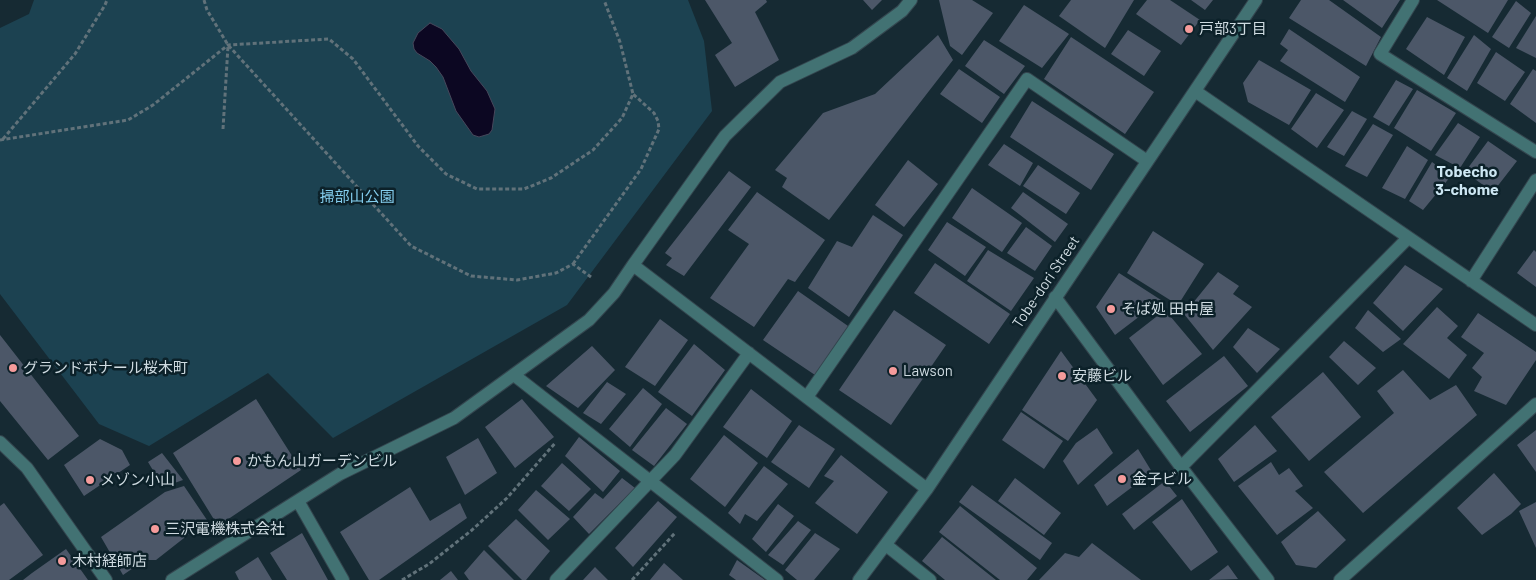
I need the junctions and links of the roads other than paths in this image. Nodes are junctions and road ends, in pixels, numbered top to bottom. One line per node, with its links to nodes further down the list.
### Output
1 (911, 0): 9 (street)
2 (1256, 0): 4 (street, Tobe-dori Street)
3 (1413, 0): 5 (street)
4 (1195, 91): 6 (street, Tobe-dori Street); 8 (street)
5 (1536, 152)
6 (1147, 161): 11 (street, Tobe-dori Street); 15 (street)
7 (1536, 180): 10 (street)
8 (1408, 238): 10 (street); 20 (street)
9 (633, 265): 13 (street); 14 (street)
10 (1471, 281): 12 (street)
11 (1055, 297): 20 (street); 22 (street, Tobe-dori Street)
12 (1536, 325)
13 (749, 353): 15 (street); 21 (street)
14 (514, 375): 21 (street); 23 (street)
15 (807, 397): 22 (street)
16 (1536, 404): 33 (street)
17 (0, 442): 18 (street)
18 (11, 452): 19 (street); 25 (street)
19 (0, 461)
20 (1181, 467): 32 (street)
21 (651, 481): 28 (street); 29 (street)
22 (927, 489): 24 (street, Tobe-dori Street)
23 (298, 501): 26 (street); 27 (street)
24 (886, 545): 30 (street, Tobe-dori Street); 31 (street)
25 (106, 580)
26 (172, 580)
27 (343, 580)
28 (556, 580)
29 (777, 580)
30 (859, 580)
31 (930, 580)
32 (1268, 580)
33 (1340, 580)

